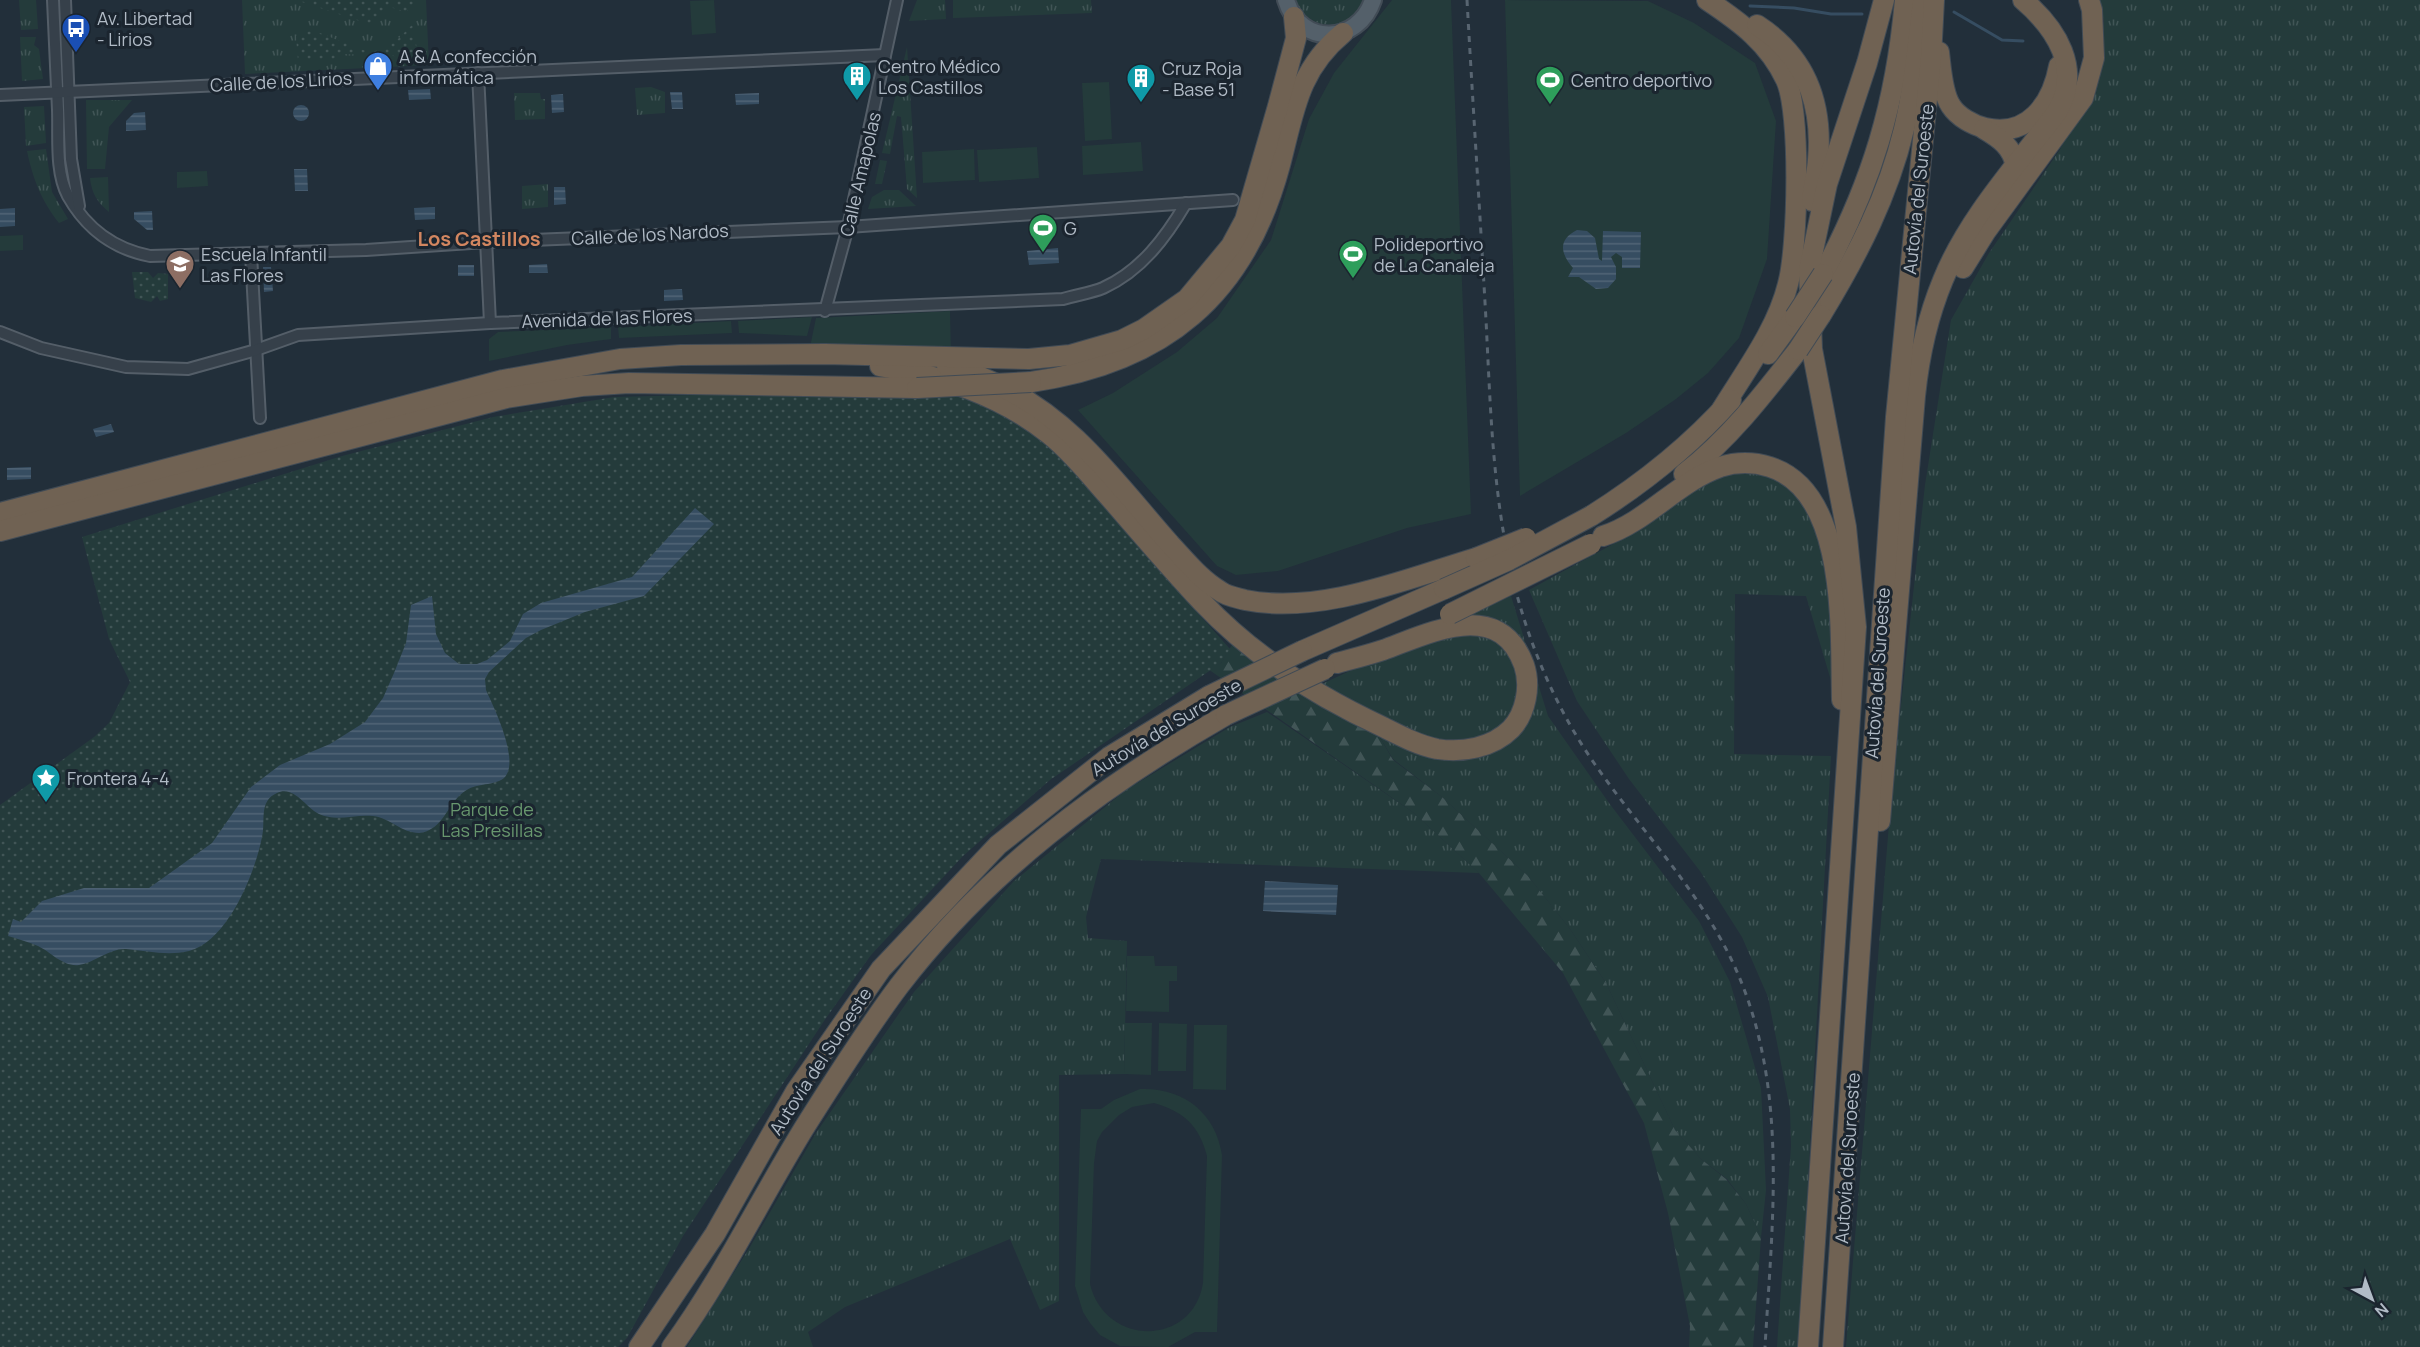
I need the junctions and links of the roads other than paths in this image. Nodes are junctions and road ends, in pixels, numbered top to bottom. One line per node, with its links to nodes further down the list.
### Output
1 (53, 0): 17 (street)
2 (65, 0): 17 (street)
3 (897, 0): 14 (street, Calle Amapolas)
4 (1373, 0): 13 (main road)
5 (1708, 0): 26 (highway); 34 (highway)
6 (1884, 0): 26 (highway, Autovía del Suroeste)
7 (1905, 0): 26 (highway, Autovía del Suroeste)
8 (1923, 0): 39 (highway, Autovía del Suroeste, bridge)
9 (2023, 0): 15 (highway)
10 (2089, 0): 33 (highway)
11 (1934, 8): 19 (highway); 42 (highway, Autovía del Suroeste)
12 (1290, 9): 13 (main road); 32 (highway)
13 (1343, 33): 38 (highway, bridge)
14 (885, 55): 16 (street, Calle de los Lirios); 23 (street, Calle Amapolas)
15 (2061, 55): 19 (highway); 20 (highway)
16 (478, 73): 17 (street, Calle de los Lirios); 24 (street)
17 (63, 91): 18 (street, Calle de los Lirios); 25 (street, Calle de los Nardos)
18 (0, 95)
19 (1979, 126): 20 (highway)
20 (2016, 166): 33 (highway)
21 (1233, 200): 22 (street, Calle de los Nardos)
22 (1186, 203): 23 (street, Calle de los Nardos); 27 (street, Avenida de las Flores)
23 (848, 227): 24 (street, Calle de los Nardos); 27 (street, Calle Amapolas)
24 (486, 242): 25 (street, Calle de los Nardos); 28 (street)
25 (251, 254): 30 (street)
26 (1816, 272): 34 (highway, Autovía del Suroeste, bridge); 41 (highway, Autovía del Suroeste)
27 (825, 311): 28 (street, Avenida de las Flores)
28 (490, 323): 30 (street, Avenida de las Flores)
29 (0, 332): 30 (street, Avenida de las Flores)
30 (256, 350): 35 (street)
31 (740, 355): 32 (highway); 36 (highway); 40 (highway)
32 (918, 358): 37 (highway, bridge)
33 (1917, 372): 42 (highway)
34 (1722, 409): 37 (highway, Autovía del Suroeste)
35 (260, 418)
36 (0, 513)
37 (1591, 516): 43 (highway, Autovía del Suroeste, bridge)
38 (0, 531)
39 (1597, 540): 40 (highway, Autovía del Suroeste, bridge); 41 (highway)
40 (1331, 666): 44 (highway, Autovía del Suroeste, bridge)
41 (1845, 790): 45 (highway, Autovía del Suroeste)
42 (1852, 1088): 46 (highway, Autovía del Suroeste)
43 (639, 1347)
44 (672, 1347)
45 (1808, 1347)
46 (1833, 1347)

